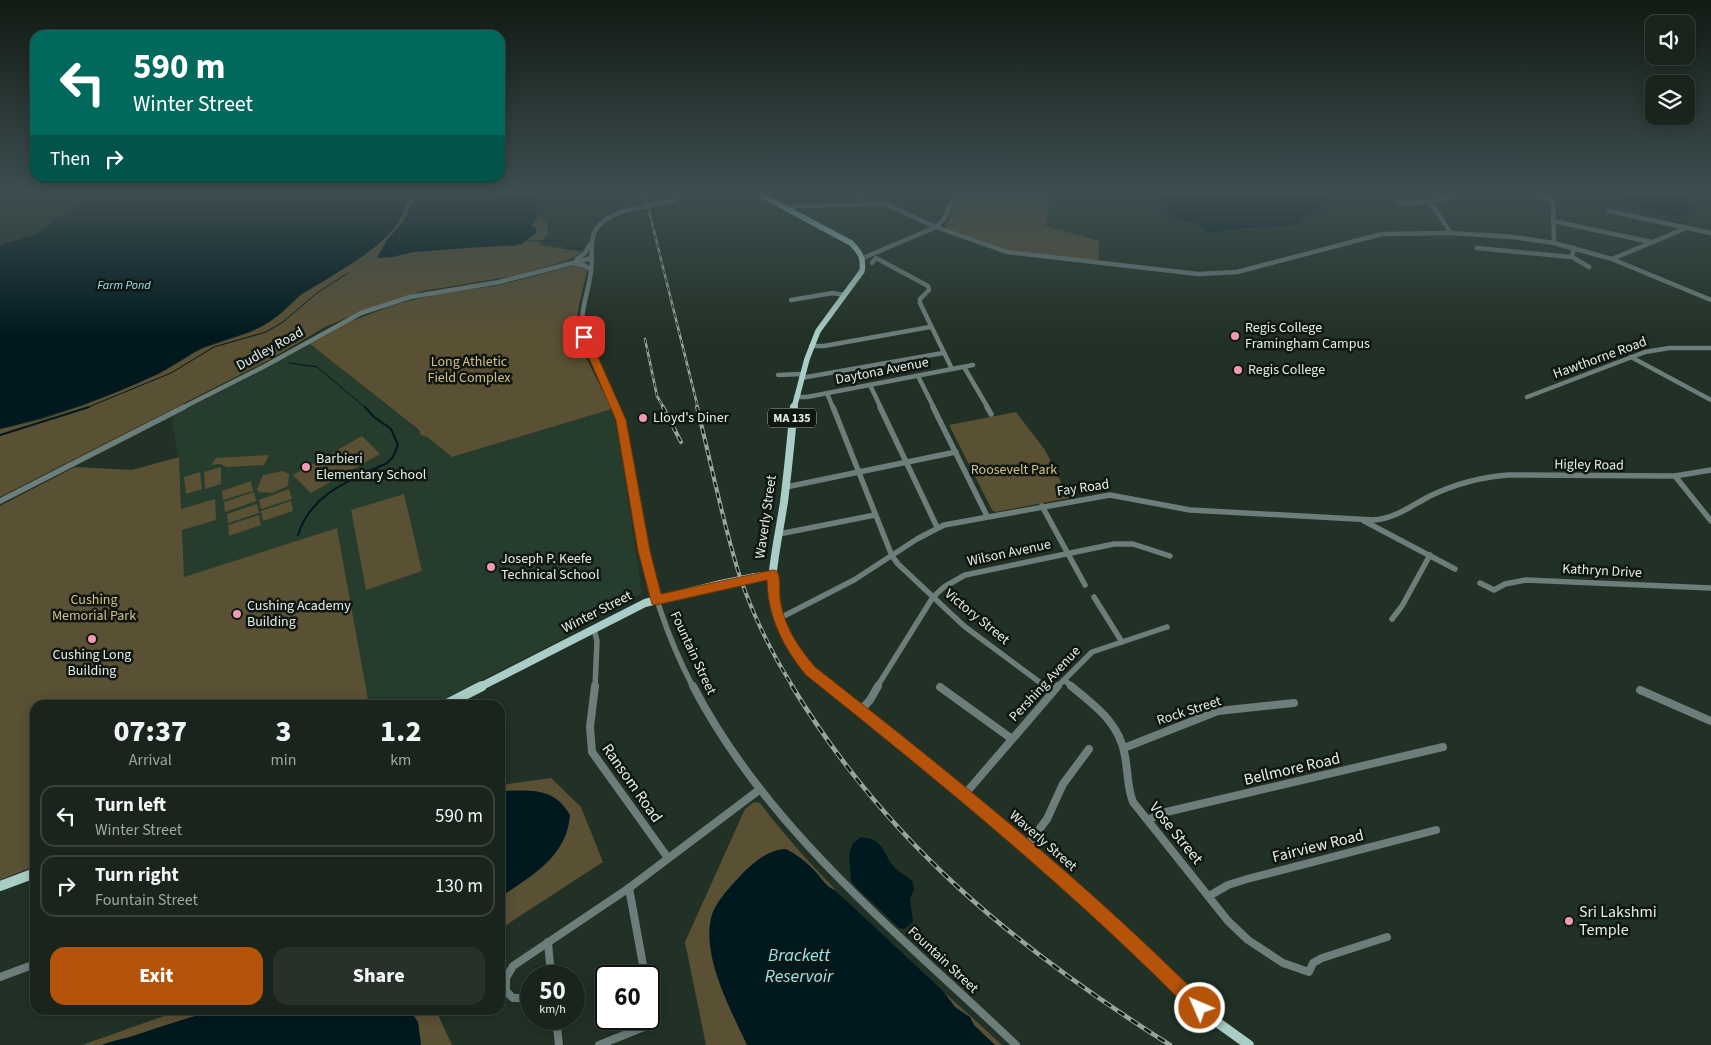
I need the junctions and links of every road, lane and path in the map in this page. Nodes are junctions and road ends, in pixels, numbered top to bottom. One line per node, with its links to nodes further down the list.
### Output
1 (592, 240): 18 (street, Fountain Street); 19 (street)
2 (845, 240): 15 (main road)
3 (906, 240): 13 (street)
4 (972, 240): 5 (street)
5 (1354, 240)
6 (1536, 240): 9 (street)
7 (1641, 240): 10 (street)
8 (1657, 240): 10 (street)
9 (1554, 242): 12 (street)
10 (1651, 242): 17 (street)
11 (1477, 248): 14 (street)
12 (1574, 248): 14 (street); 17 (street)
13 (884, 249): 15 (street); 16 (street)
14 (1572, 257): 21 (street)
15 (863, 258): 23 (main road, Waverly Street / MA 135)
16 (876, 258): 20 (street); 26 (street)
17 (1612, 258): 25 (street)
18 (592, 260): 19 (street, Dudley Road); 22 (street, Fountain Street)
19 (574, 262): 22 (street); 50 (street, Dudley Road)
20 (872, 263)
21 (1589, 267)
22 (591, 270): 69 (street, Fountain Street)
23 (844, 295): 24 (street); 27 (main road, Waverly Street / MA 135)
24 (791, 300)
25 (1711, 300)
26 (930, 326): 27 (street); 29 (street)
27 (811, 346): 35 (main road, Waverly Street / MA 135)
28 (1711, 348): 30 (street, Hawthorne Road)
29 (943, 353): 33 (street); 35 (street)
30 (1631, 357): 40 (street, Hawthorne Road); 41 (street)
31 (973, 365): 32 (street, Daytona Avenue)
32 (964, 367): 33 (street, Daytona Avenue); 42 (street)
33 (952, 369): 36 (street, Daytona Avenue)
34 (778, 374): 35 (street)
35 (802, 376): 39 (main road, Waverly Street / MA 135)
36 (918, 376): 37 (street, Daytona Avenue); 43 (street)
37 (870, 385): 38 (street, Daytona Avenue); 44 (street)
38 (827, 393): 39 (street, Daytona Avenue); 46 (street)
39 (796, 396): 49 (main road, Waverly Street / MA 135)
40 (1528, 397)
41 (1711, 400)
42 (991, 414)
43 (956, 452): 44 (street); 53 (street)
44 (905, 462): 46 (street); 56 (street)
45 (1711, 470): 47 (street, Higley Road)
46 (858, 472): 49 (street); 52 (street)
47 (1675, 476): 48 (street, Higley Road); 55 (street)
48 (1466, 481): 54 (street, Fay Road)
49 (786, 487): 57 (main road, Waverly Street / MA 135)
50 (0, 501)
51 (1042, 506): 53 (street, Fay Road); 54 (street, Fay Road); 58 (street)
52 (875, 515): 57 (street); 59 (street)
53 (987, 516): 56 (street, Fay Road)
54 (1364, 520): 61 (street)
55 (1711, 521)
56 (937, 527): 59 (street, Fay Road)
57 (779, 534): 63 (main road, Waverly Street / MA 135)
58 (1067, 553): 60 (street, Wilson Avenue); 65 (street); 67 (street, Wilson Avenue)
59 (892, 556): 67 (street, Victory Street); 70 (street, Fay Road)
60 (1170, 556)
61 (1430, 556): 62 (street); 71 (street)
62 (1455, 569)
63 (773, 574): 69 (main road, Winter Street, bridge); 70 (main road, Waverly Street / MA 135)
64 (1480, 583): 66 (street, Kathryn Drive)
65 (1085, 585)
66 (1711, 588)
67 (933, 597): 78 (street, Victory Street); 81 (street, Wilson Avenue)
68 (1094, 597): 74 (street)
69 (656, 600): 73 (main road, Winter Street); 87 (street, Fountain Street)
70 (778, 619): 81 (main road, Waverly Street / MA 135)
71 (1392, 619)
72 (1167, 626): 74 (street, Pershing Avenue)
73 (594, 629): 79 (main road, Winter Street); 92 (street, Ransom Road)
74 (1122, 642): 75 (street, Pershing Avenue)
75 (1064, 680): 78 (street, Pershing Avenue); 85 (street, Vose Street)
76 (940, 687): 83 (street)
77 (1640, 690): 82 (street)
78 (1052, 692): 83 (street, Pershing Avenue)
79 (455, 700)
80 (1294, 703): 85 (street, Rock Street)
81 (860, 711): 88 (main road, Waverly Street / MA 135)
82 (1711, 721)
83 (1012, 739): 88 (street, Pershing Avenue)
84 (1443, 747): 89 (street, Bellmore Road)
85 (1124, 748): 89 (street, Vose Street)
86 (1088, 749): 91 (street)
87 (759, 790): 92 (street); 108 (street, Fountain Street)
88 (965, 794): 91 (main road, Waverly Street / MA 135)
89 (1148, 820): 96 (street, Vose Street)
90 (1436, 830): 96 (street, Fairview Road)
91 (1026, 847): 109 (main road, Waverly Street / MA 135)
92 (668, 858): 95 (street)
93 (30, 875): 94 (main road)
94 (0, 886)
95 (629, 888): 98 (street); 100 (street)
96 (1209, 896): 97 (street, Vose Street)
97 (1387, 936)
98 (548, 942): 99 (street); 103 (street)
99 (550, 965)
100 (643, 965)
101 (30, 966): 102 (street)
102 (0, 977)
103 (520, 998)
104 (558, 1030): 106 (street)
105 (636, 1030): 107 (street)
106 (560, 1045)
107 (599, 1045)
108 (1016, 1045)
109 (1249, 1045)

